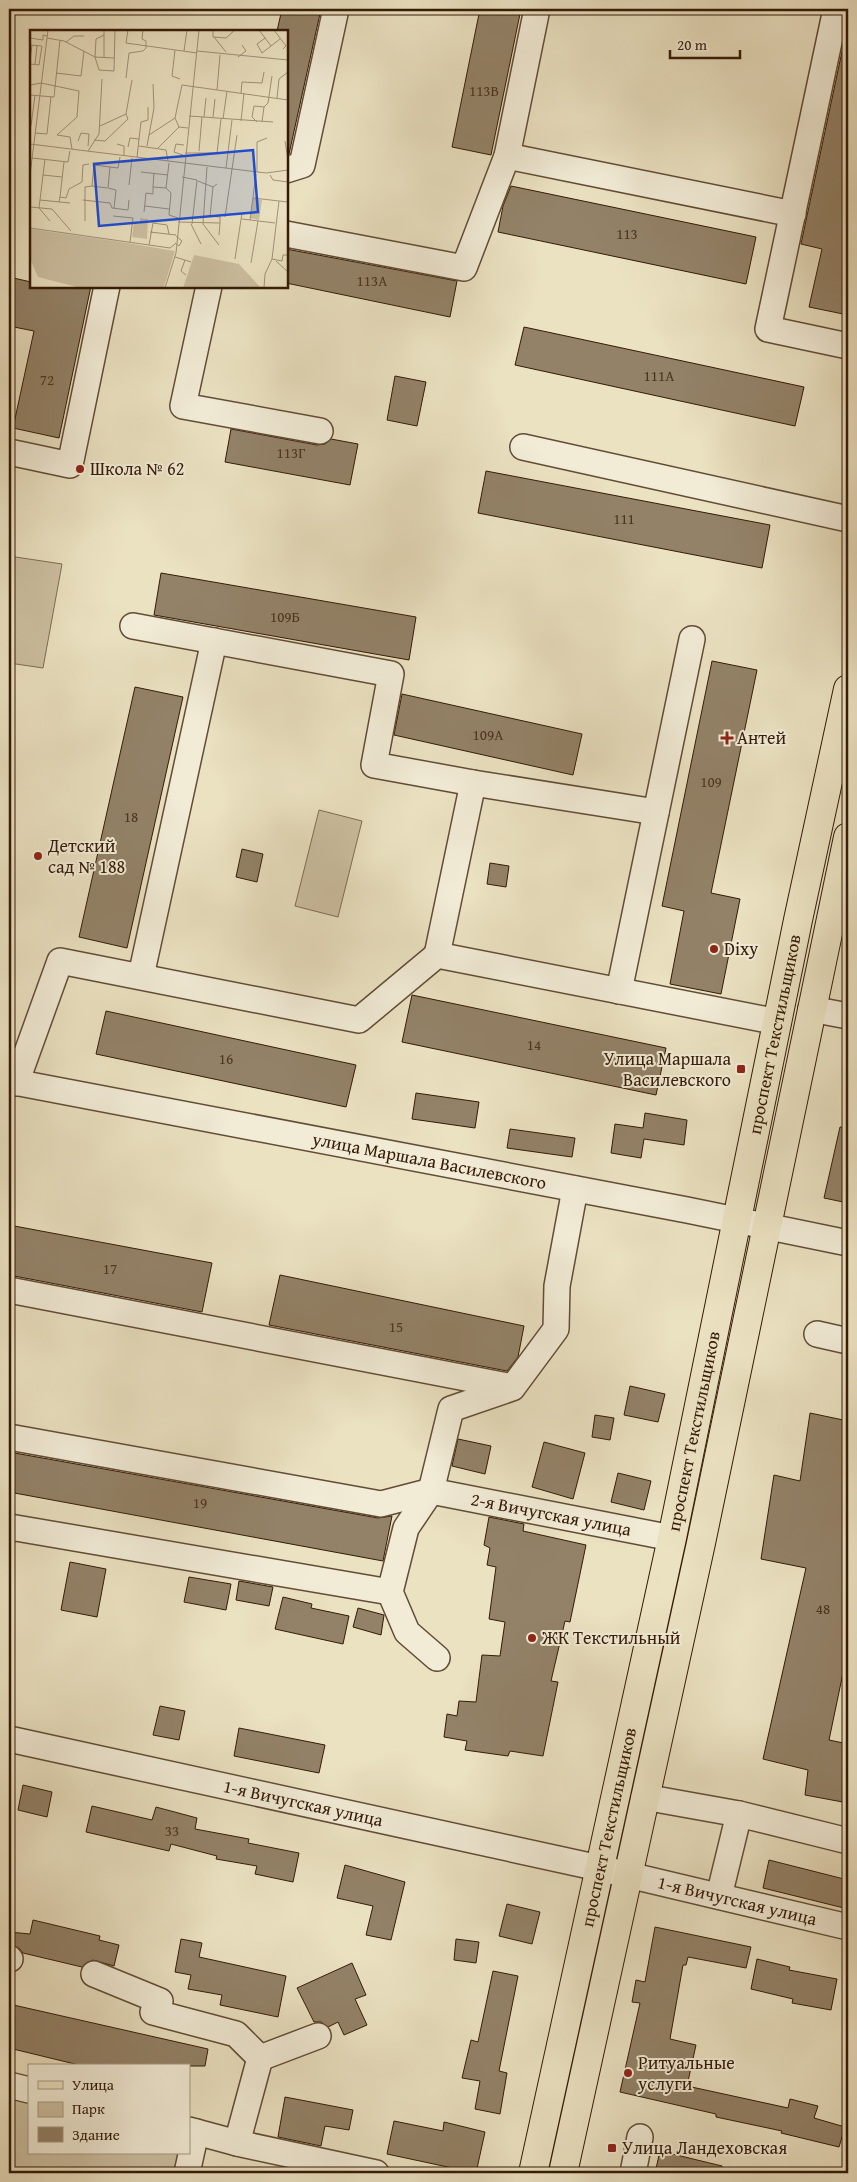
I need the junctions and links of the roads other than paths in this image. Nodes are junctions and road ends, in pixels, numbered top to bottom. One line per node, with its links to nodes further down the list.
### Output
1 (336, 9): 5 (street)
2 (537, 9): 4 (street)
3 (836, 9): 6 (street)
4 (506, 156): 6 (street); 7 (street)
5 (288, 169)
6 (793, 214): 10 (street)
7 (288, 234)
8 (107, 288): 13 (street)
9 (209, 288): 11 (street)
10 (848, 346)
11 (320, 431)
12 (523, 446): 14 (street)
13 (9, 452)
14 (848, 519)
15 (133, 626): 17 (street)
16 (692, 639): 20 (street)
17 (214, 641): 19 (street); 23 (street)
18 (848, 689): 27 (main road, проспект Текстильщиков)
19 (473, 783): 20 (street); 22 (street)
20 (656, 812): 24 (street)
21 (848, 837): 25 (main road, проспект Текстильщиков)
22 (438, 955): 23 (street); 24 (street)
23 (141, 976): 28 (street)
24 (619, 991): 27 (street)
25 (811, 1009): 26 (street); 31 (main road, проспект Текстильщиков)
26 (848, 1016)
27 (778, 1022): 30 (main road, проспект Текстильщиков)
28 (12, 1082): 29 (street, улица Маршала Василевского)
29 (575, 1189): 30 (street, улица Маршала Василевского); 36 (street)
30 (737, 1220): 31 (street, улица Маршала Василевского); 40 (main road, проспект Текстильщиков)
31 (766, 1226): 32 (street, улица Маршала Василевского); 44 (main road, проспект Текстильщиков)
32 (848, 1243)
33 (9, 1290): 36 (street)
34 (817, 1334): 35 (street)
35 (848, 1341)
36 (513, 1387): 38 (street)
37 (9, 1437): 38 (street)
38 (431, 1491): 40 (street, 2-я Вичугская улица); 41 (street)
39 (9, 1530): 41 (street)
40 (672, 1538): 47 (main road, проспект Текстильщиков)
41 (390, 1592): 42 (street)
42 (437, 1658)
43 (9, 1738): 47 (street, 1-я Вичугская улица)
44 (644, 1797): 45 (street); 48 (main road, проспект Текстильщиков)
45 (739, 1814): 46 (street); 49 (street)
46 (848, 1841)
47 (599, 1868): 48 (street, 1-я Вичугская улица); 63 (main road, проспект Текстильщиков)
48 (627, 1875): 49 (street, 1-я Вичугская улица); 64 (main road, проспект Текстильщиков)
49 (719, 1896): 50 (street, 1-я Вичугская улица)
50 (848, 1927)
51 (94, 1974): 53 (street)
52 (318, 2036): 53 (street)
53 (260, 2058): 58 (street)
54 (9, 2085): 55 (street)
55 (28, 2090)
56 (192, 2131): 58 (street); 59 (street)
57 (640, 2137): 65 (street)
58 (237, 2143): 62 (street)
59 (190, 2148)
60 (189, 2154): 61 (street)
61 (187, 2173)
62 (376, 2173)
63 (533, 2173)
64 (563, 2173)
65 (633, 2173)

